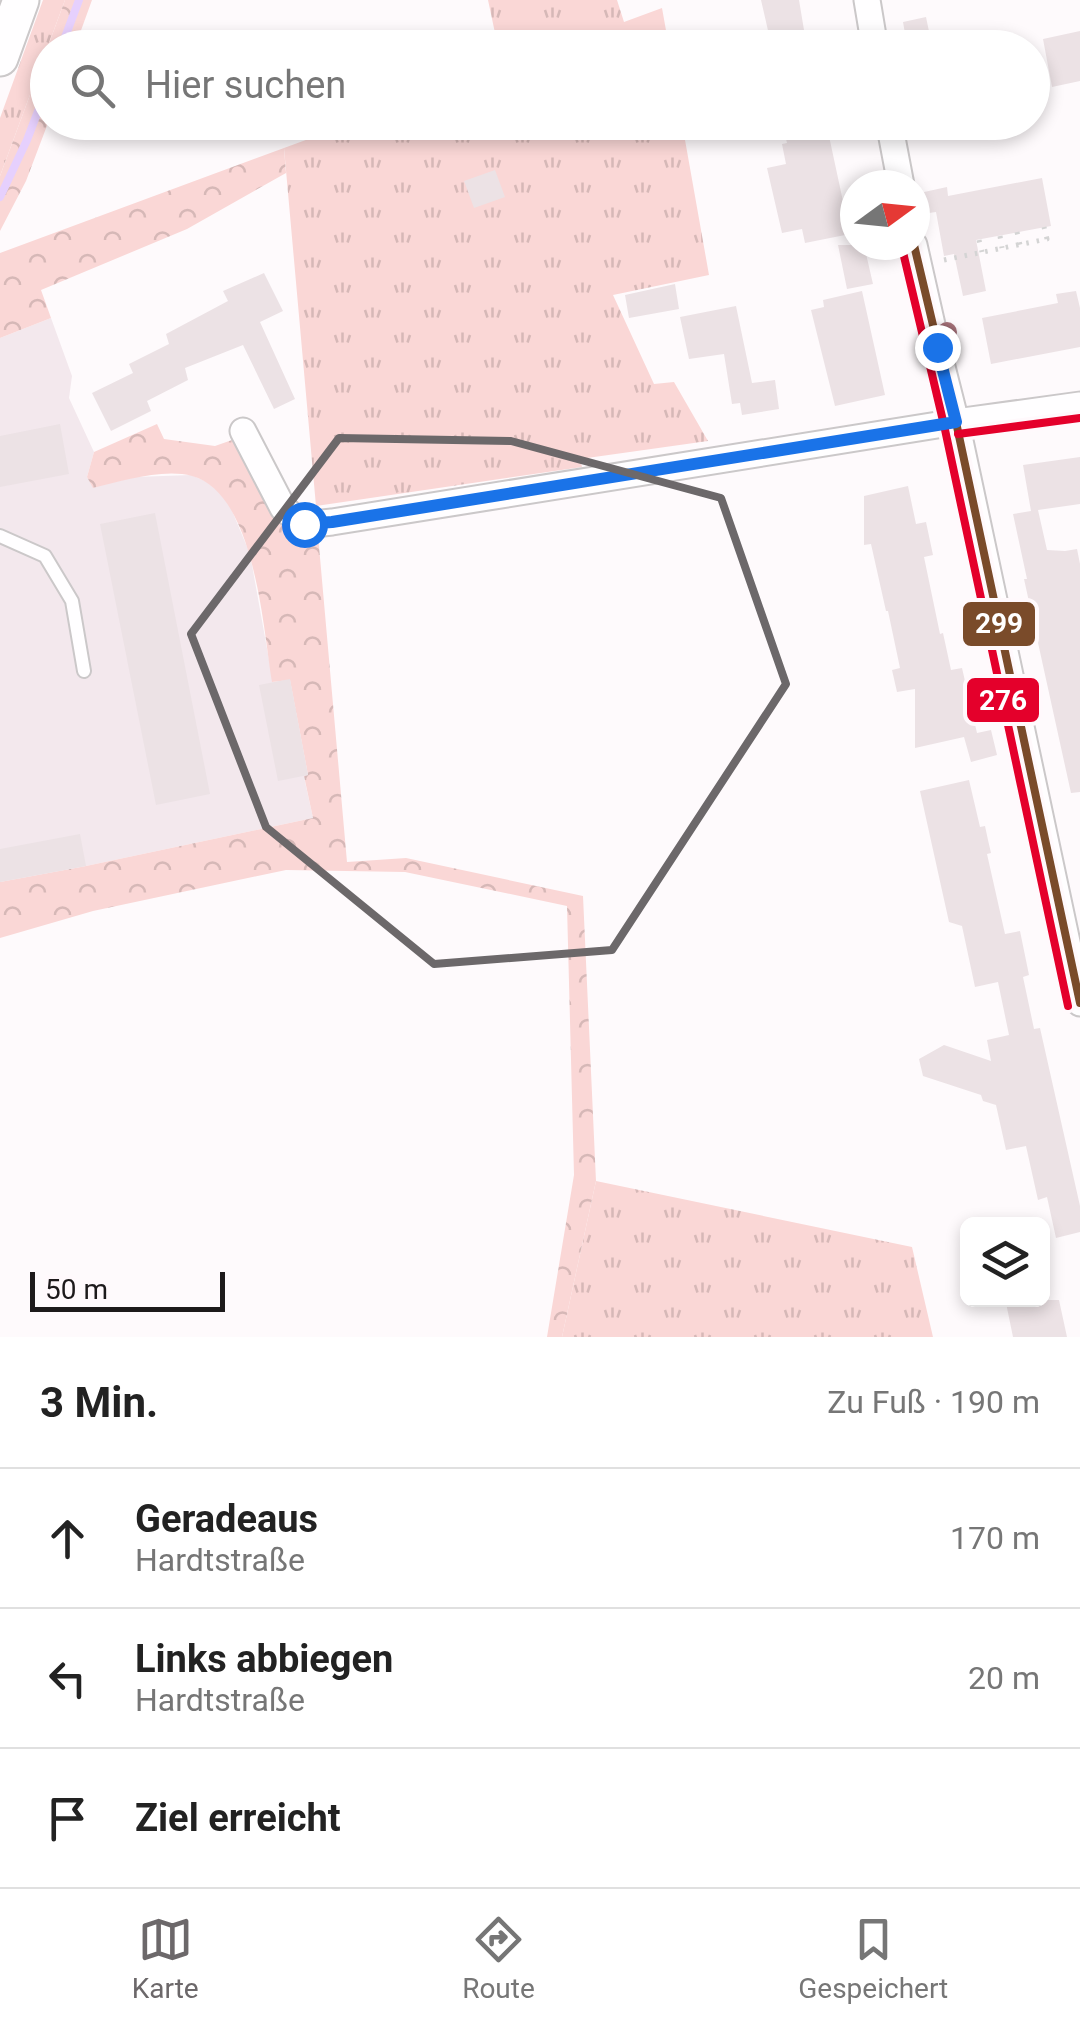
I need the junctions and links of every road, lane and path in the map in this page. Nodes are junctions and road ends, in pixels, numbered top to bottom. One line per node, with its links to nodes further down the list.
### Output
1 (20, 0): 4 (main road)
2 (866, 0): 3 (street)
3 (872, 30)
4 (0, 58)
5 (895, 140): 6 (street)
6 (906, 170)
7 (1044, 227): 11 (path)
8 (1018, 232): 11 (path)
9 (1000, 236): 12 (path)
10 (979, 240): 13 (path)
11 (1020, 245): 12 (path)
12 (1002, 248): 13 (path)
13 (982, 252): 15 (path)
14 (925, 260): 17 (street)
15 (936, 262)
16 (1080, 405): 17 (street)
17 (956, 422): 18 (street); 21 (street)
18 (243, 431)
19 (0, 536): 20 (lane)
20 (84, 670)
21 (1080, 1003)

